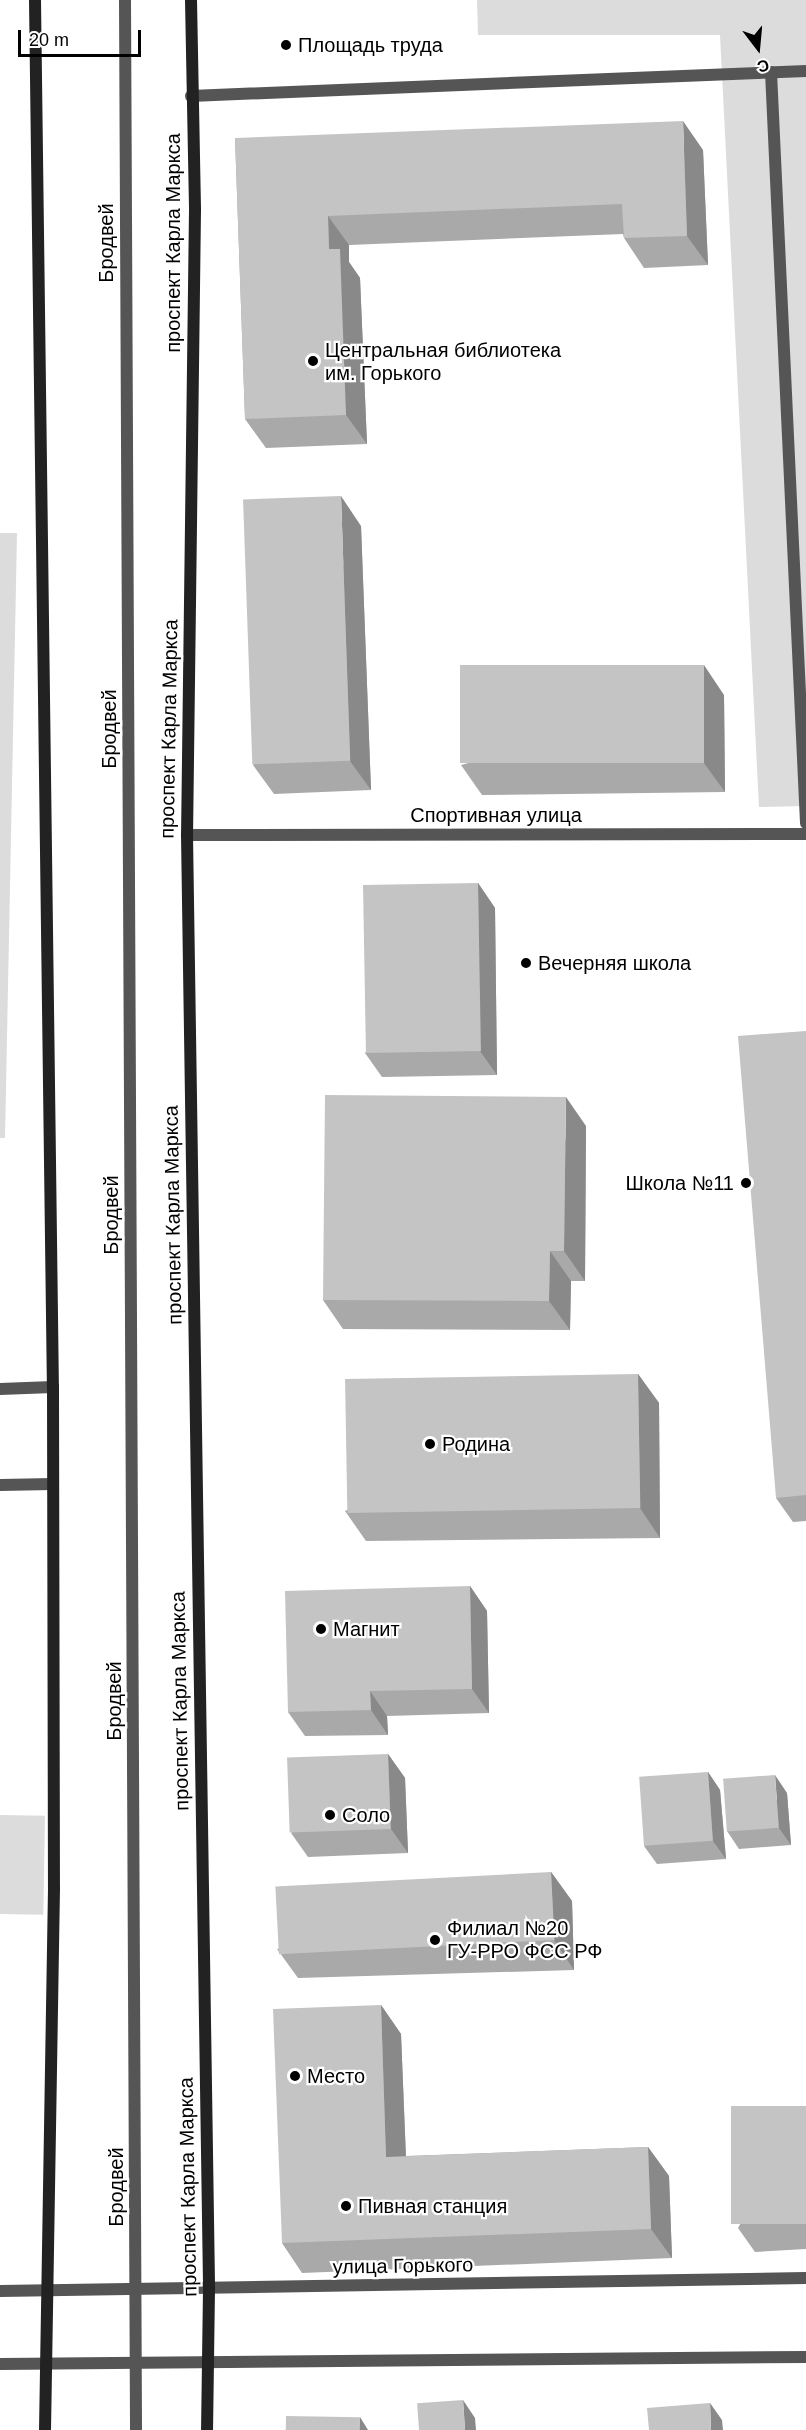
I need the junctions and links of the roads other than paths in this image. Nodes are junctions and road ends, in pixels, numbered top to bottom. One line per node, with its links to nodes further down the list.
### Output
1 (35, 0): 10 (street)
2 (125, 0): 15 (street, Бродвей)
3 (191, 0): 6 (street, проспект Карла Маркса)
4 (806, 71): 5 (street)
5 (771, 72): 6 (street); 7 (street)
6 (191, 96): 9 (street, проспект Карла Маркса)
7 (806, 823)
8 (806, 834): 9 (street, Спортивная улица)
9 (187, 835): 16 (street, проспект Карла Маркса)
10 (53, 1387): 11 (street); 12 (street)
11 (0, 1389)
12 (53, 1484): 13 (street); 18 (street)
13 (0, 1485)
14 (806, 2278): 16 (street, улица Горького)
15 (136, 2288): 16 (street, улица Горького); 18 (street, улица Горького); 20 (street, Бродвей)
16 (209, 2289): 21 (street, проспект Карла Маркса)
17 (0, 2291): 18 (street, улица Горького)
18 (47, 2291): 22 (street)
19 (806, 2357): 21 (street)
20 (135, 2362): 21 (street); 22 (street); 25 (street, Бродвей)
21 (208, 2362): 26 (street, проспект Карла Маркса)
22 (47, 2363): 23 (street); 24 (street)
23 (0, 2364)
24 (45, 2430)
25 (136, 2430)
26 (207, 2430)

